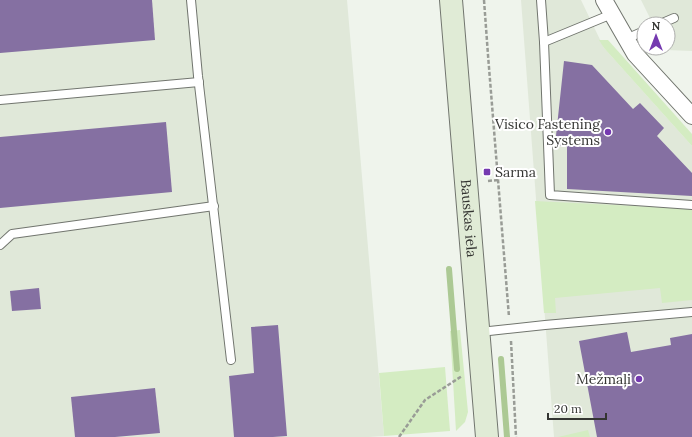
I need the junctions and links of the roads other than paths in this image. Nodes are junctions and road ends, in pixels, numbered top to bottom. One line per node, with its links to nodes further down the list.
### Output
1 (191, 0): 9 (lane)
2 (450, 0): 16 (main road, Bauskas iela)
3 (542, 0): 8 (lane)
4 (604, 0): 5 (street)
5 (612, 14): 7 (street); 8 (lane)
6 (636, 35): 7 (lane)
7 (626, 39): 11 (street)
8 (544, 42): 12 (lane)
9 (199, 82): 10 (lane); 13 (lane)
10 (0, 100)
11 (692, 116)
12 (692, 205)
13 (214, 206): 14 (lane); 17 (lane)
14 (0, 245)
15 (692, 312): 16 (lane)
16 (479, 332): 18 (main road, Bauskas iela)
17 (231, 360)
18 (488, 437)

